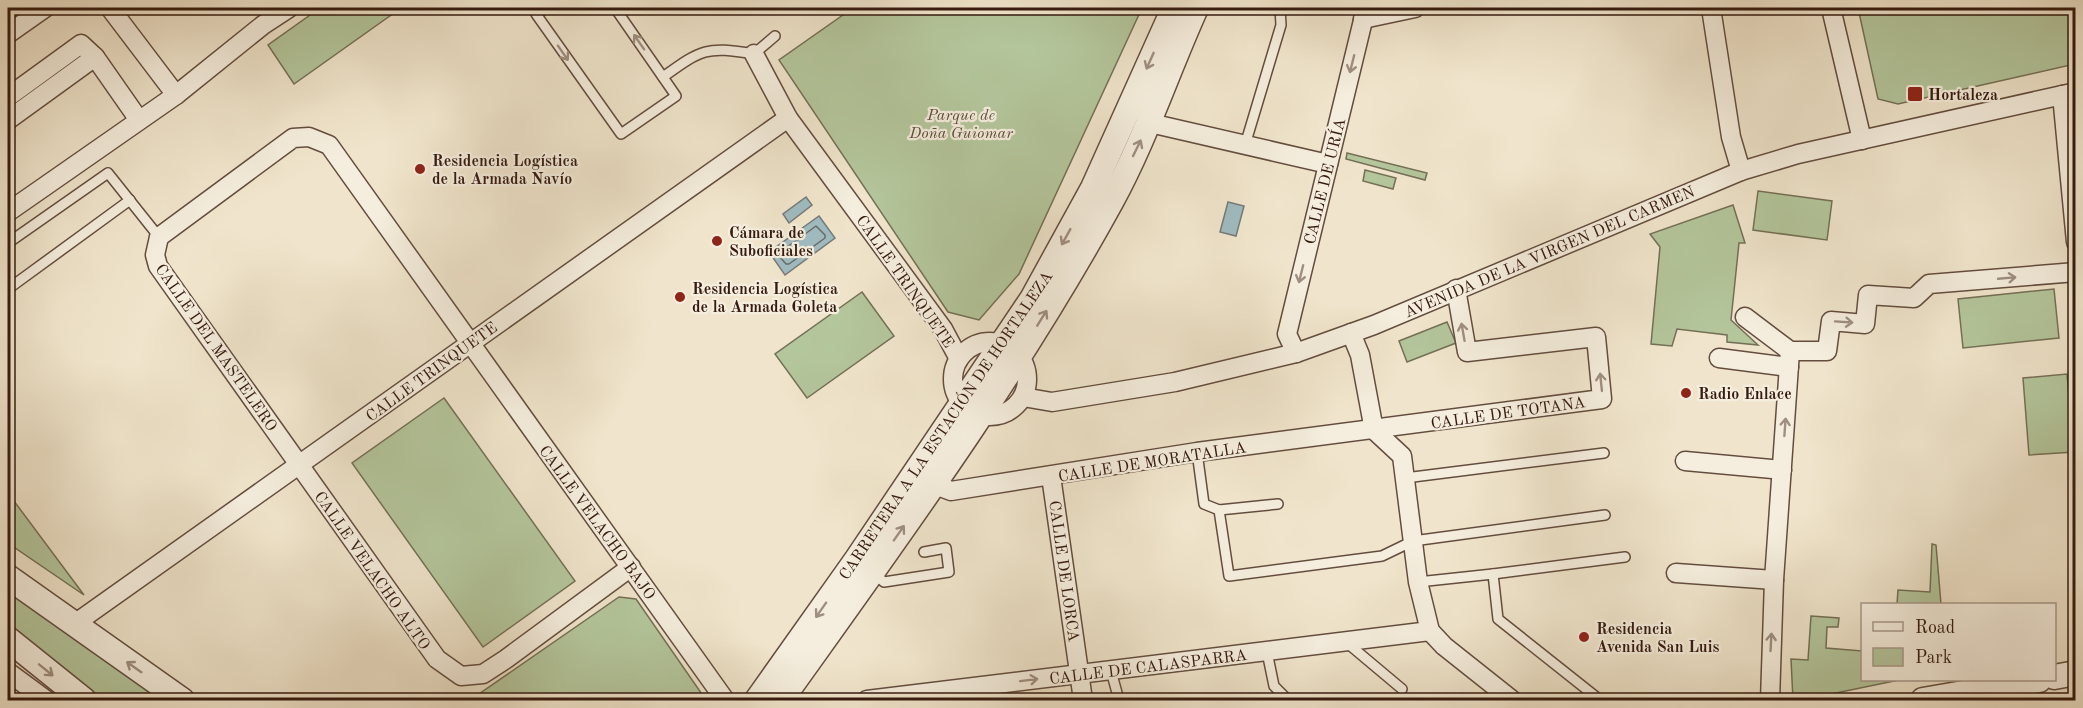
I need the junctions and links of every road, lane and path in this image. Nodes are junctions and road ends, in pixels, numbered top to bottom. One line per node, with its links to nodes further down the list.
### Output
1 (45, 8): 12 (street)
2 (110, 8): 19 (street)
3 (289, 8): 19 (street)
4 (546, 8): 18 (lane, one-way to 18)
5 (615, 8): 18 (lane, one-way to 5)
6 (1174, 8): 41 (street, CARRETERA A LA ESTACIÓN DE HORTALEZA, one-way to 41)
7 (1196, 8): 25 (street, CARRETERA A LA ESTACIÓN DE HORTALEZA)
8 (1280, 8): 27 (lane)
9 (1415, 8): 13 (street)
10 (1711, 8): 29 (street)
11 (1831, 8): 26 (street)
12 (26, 13): 14 (street)
13 (1365, 13): 28 (street, CALLE DE URÍA, one-way to 28)
14 (8, 34)
15 (775, 36): 16 (lane)
16 (754, 54): 18 (lane); 22 (street, CALLE TRINQUETE)
17 (94, 57): 21 (street); 23 (street); 24 (street)
18 (663, 77)
19 (176, 94): 24 (street)
20 (2069, 94): 26 (street, AVENIDA DE LA VIRGEN DEL CARMEN); 33 (street)
21 (8, 97)
22 (788, 118): 40 (street, CALLE TRINQUETE); 44 (street, CALLE TRINQUETE)
23 (8, 120)
24 (139, 120): 31 (street)
25 (1150, 123): 27 (street); 41 (street, CARRETERA A LA ESTACIÓN DE HORTALEZA, one-way to 25)
26 (1862, 140): 29 (street, AVENIDA DE LA VIRGEN DEL CARMEN)
27 (1245, 145): 28 (street)
28 (1328, 164): 42 (street, CALLE DE URÍA, one-way to 42)
29 (1741, 171): 37 (street, AVENIDA DE LA VIRGEN DEL CARMEN)
30 (130, 200): 32 (lane); 34 (lane); 36 (lane)
31 (8, 212)
32 (159, 237): 40 (street, CALLE DEL MASTELERO); 52 (street, CALLE DEL MASTELERO)
33 (2076, 242)
34 (8, 243)
35 (2076, 272): 45 (street, one-way to 35)
36 (8, 289)
37 (1456, 290): 39 (street, AVENIDA DE LA VIRGEN DEL CARMEN); 48 (street, CALLE DE TOTANA, one-way to 37)
38 (1744, 317): 45 (street)
39 (1351, 333): 42 (street, AVENIDA DE LA VIRGEN DEL CARMEN); 48 (street)
40 (470, 344): 52 (street, CALLE TRINQUETE); 63 (street, CALLE VELACHO BAJO)
41 (1010, 350): 44 (street); 46 (street); 47 (street, CARRETERA A LA ESTACIÓN DE HORTALEZA)
42 (1296, 353): 46 (street, AVENIDA DE LA VIRGEN DEL CARMEN)
43 (1719, 358): 45 (street)
44 (959, 359): 47 (street)
45 (1790, 359): 53 (street, one-way to 45)
46 (1023, 397): 47 (street)
47 (971, 409): 56 (street, CARRETERA A LA ESTACIÓN DE HORTALEZA); 86 (street, CARRETERA A LA ESTACIÓN DE HORTALEZA, one-way to 86)
48 (1374, 430): 49 (street, CALLE DE MORATALLA); 55 (street)
49 (1197, 452): 54 (street, CALLE DE MORATALLA); 58 (lane)
50 (1604, 453): 55 (lane)
51 (1685, 461): 53 (street)
52 (300, 466): 63 (street, CALLE VELACHO ALTO); 70 (street, CALLE TRINQUETE)
53 (1782, 470): 68 (street)
54 (1051, 476): 56 (street, CALLE DE MORATALLA); 77 (street, CALLE DE LORCA)
55 (1405, 478): 60 (street)
56 (933, 484): 64 (street, CARRETERA A LA ESTACIÓN DE HORTALEZA, one-way to 56)
57 (1278, 504): 58 (lane)
58 (1219, 510): 60 (lane)
59 (1605, 516): 60 (lane)
60 (1413, 541): 69 (street)
61 (924, 552): 64 (lane)
62 (1625, 557): 66 (lane)
63 (631, 567): 85 (street, CALLE VELACHO BAJO)
64 (872, 572): 87 (street, CARRETERA A LA ESTACIÓN DE HORTALEZA)
65 (1676, 573): 68 (street)
66 (1493, 574): 69 (lane); 93 (lane)
67 (8, 577): 70 (street)
68 (1774, 580): 94 (street, one-way to 68)
69 (1418, 582): 71 (street)
70 (73, 625): 84 (street, one-way to 70)
71 (1430, 632): 73 (street, CALLE DE CALASPARRA); 92 (street)
72 (8, 639): 83 (street, one-way to 83)
73 (1346, 642): 74 (street, CALLE DE CALASPARRA); 81 (lane)
74 (1267, 652): 75 (street, CALLE DE CALASPARRA); 91 (lane)
75 (1111, 671): 77 (street, CALLE DE CALASPARRA); 90 (lane)
76 (8, 672): 82 (street)
77 (1080, 673): 88 (street, CALLE DE CALASPARRA, one-way to 77); 89 (street, CALLE DE LORCA)
78 (2076, 674): 79 (street)
79 (2056, 677)
80 (2033, 681): 95 (street)
81 (1402, 689)
82 (46, 700)
83 (84, 700)
84 (182, 700)
85 (725, 700)
86 (757, 700)
87 (781, 700)
88 (867, 700)
89 (1083, 700)
90 (1119, 700)
91 (1288, 700)
92 (1512, 700)
93 (1600, 700)
94 (1770, 700)
95 (1923, 700)

